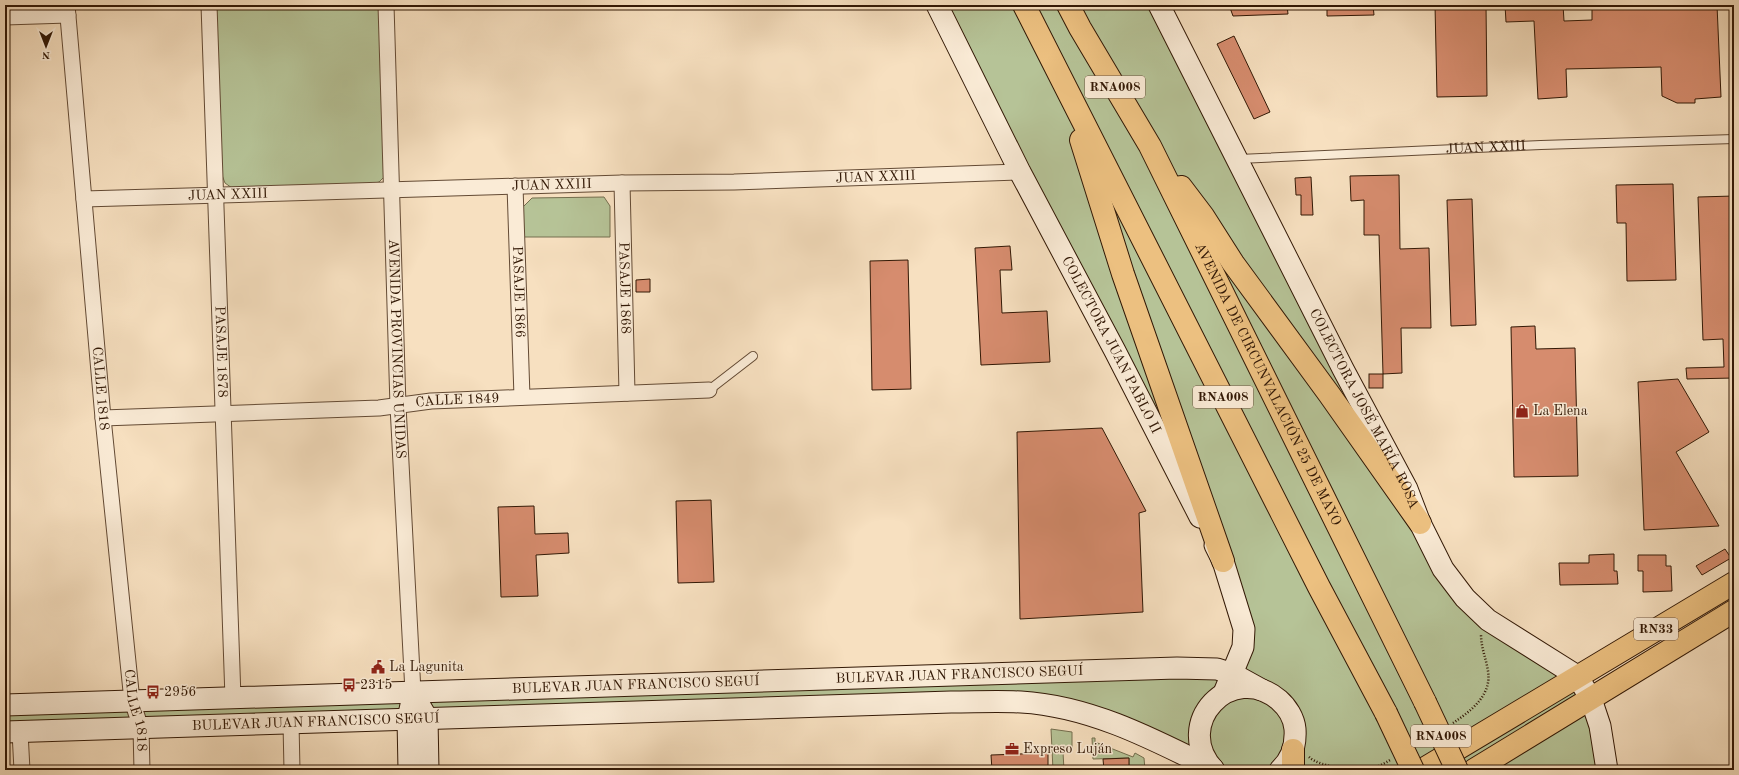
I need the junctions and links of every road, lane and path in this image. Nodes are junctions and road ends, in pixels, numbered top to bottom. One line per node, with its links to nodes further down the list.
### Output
1 (209, 5): 17 (street, PASAJE 1878)
2 (386, 5): 16 (street, AVENIDA PROVINCIAS UNIDAS)
3 (937, 5): 13 (main road, COLECTORA JUAN PABLO II)
4 (1024, 5): 9 (main road, RNA008)
5 (1068, 5): 11 (main road, AVENIDA DE CIRCUNVALACIÓN 25 DE MAYO / RNA008)
6 (1159, 5): 12 (main road, COLECTORA JOSÉ MARÍA ROSA)
7 (67, 10): 8 (street); 18 (street, CALLE 1818)
8 (5, 17)
9 (1062, 80): 27 (main road, RNA008); 53 (main road, RNA008, bridge)
10 (1734, 139): 12 (lane, JUAN XXIII)
11 (1150, 146): 26 (main road); 55 (main road, AVENIDA DE CIRCUNVALACIÓN 25 DE MAYO / RNA008, bridge)
12 (1238, 159): 26 (main road, COLECTORA JOSÉ MARÍA ROSA)
13 (1020, 172): 14 (street, JUAN XXIII); 27 (main road, COLECTORA JUAN PABLO II)
14 (622, 183): 15 (street, JUAN XXIII); 21 (street, PASAJE 1868)
15 (515, 186): 16 (street, JUAN XXIII); 22 (street, PASAJE 1866)
16 (392, 190): 17 (street, JUAN XXIII); 23 (street, AVENIDA PROVINCIAS UNIDAS)
17 (216, 195): 18 (street, JUAN XXIII); 24 (street, PASAJE 1878)
18 (84, 199): 25 (street, CALLE 1818)
19 (754, 356): 20 (lane, CALLE 1849)
20 (709, 390): 21 (street, CALLE 1849)
21 (626, 393): 22 (street, CALLE 1849)
22 (522, 397): 23 (street, CALLE 1849)
23 (398, 406): 24 (street, CALLE 1849); 33 (street, AVENIDA PROVINCIAS UNIDAS)
24 (223, 414): 25 (street, CALLE 1849); 35 (street, PASAJE 1878)
25 (103, 418): 37 (street, CALLE 1818)
26 (1420, 523): 31 (main road, COLECTORA JOSÉ MARÍA ROSA)
27 (1223, 561): 30 (main road, COLECTORA JUAN PABLO II)
28 (1734, 583): 31 (main road, RN33)
29 (1734, 611): 36 (main road, RN33)
30 (1233, 674): 32 (main road, BULEVAR JUAN FRANCISCO SEGUÍ); 33 (main road, BULEVAR JUAN FRANCISCO SEGUÍ); 34 (main road, COLECTORA JUAN PABLO II)
31 (1577, 676): 36 (main road, COLECTORA JOSÉ MARÍA ROSA); 54 (main road, RN33)
32 (1262, 690): 34 (main road); 43 (main road, BULEVAR JUAN FRANCISCO SEGUÍ)
33 (413, 692): 35 (main road, BULEVAR JUAN FRANCISCO SEGUÍ); 39 (main road, AVENIDA PROVINCIAS UNIDAS)
34 (1224, 693): 50 (main road)
35 (233, 698): 37 (main road, BULEVAR JUAN FRANCISCO SEGUÍ)
36 (1590, 698): 56 (main road, RN33); 57 (main road, COLECTORA JOSÉ MARÍA ROSA)
37 (132, 701): 38 (main road, BULEVAR JUAN FRANCISCO SEGUÍ); 41 (street, CALLE 1818)
38 (5, 705)
39 (417, 719): 40 (main road, BULEVAR JUAN FRANCISCO SEGUÍ); 48 (main road, AVENIDA PROVINCIAS UNIDAS); 49 (main road, AVENIDA PROVINCIAS UNIDAS); 50 (main road, BULEVAR JUAN FRANCISCO SEGUÍ)
40 (291, 723): 41 (main road, BULEVAR JUAN FRANCISCO SEGUÍ); 47 (street)
41 (141, 728): 42 (main road, BULEVAR JUAN FRANCISCO SEGUÍ); 46 (street, CALLE 1818)
42 (13, 732): 45 (street)
43 (1293, 760): 51 (main road)
44 (1372, 768): 52 (path)
45 (22, 770)
46 (142, 770)
47 (292, 770)
48 (410, 770)
49 (428, 770)
50 (1214, 770)
51 (1280, 770)
52 (1376, 770)
53 (1413, 770)
54 (1422, 770)
55 (1457, 770)
56 (1474, 770)
57 (1607, 770)

